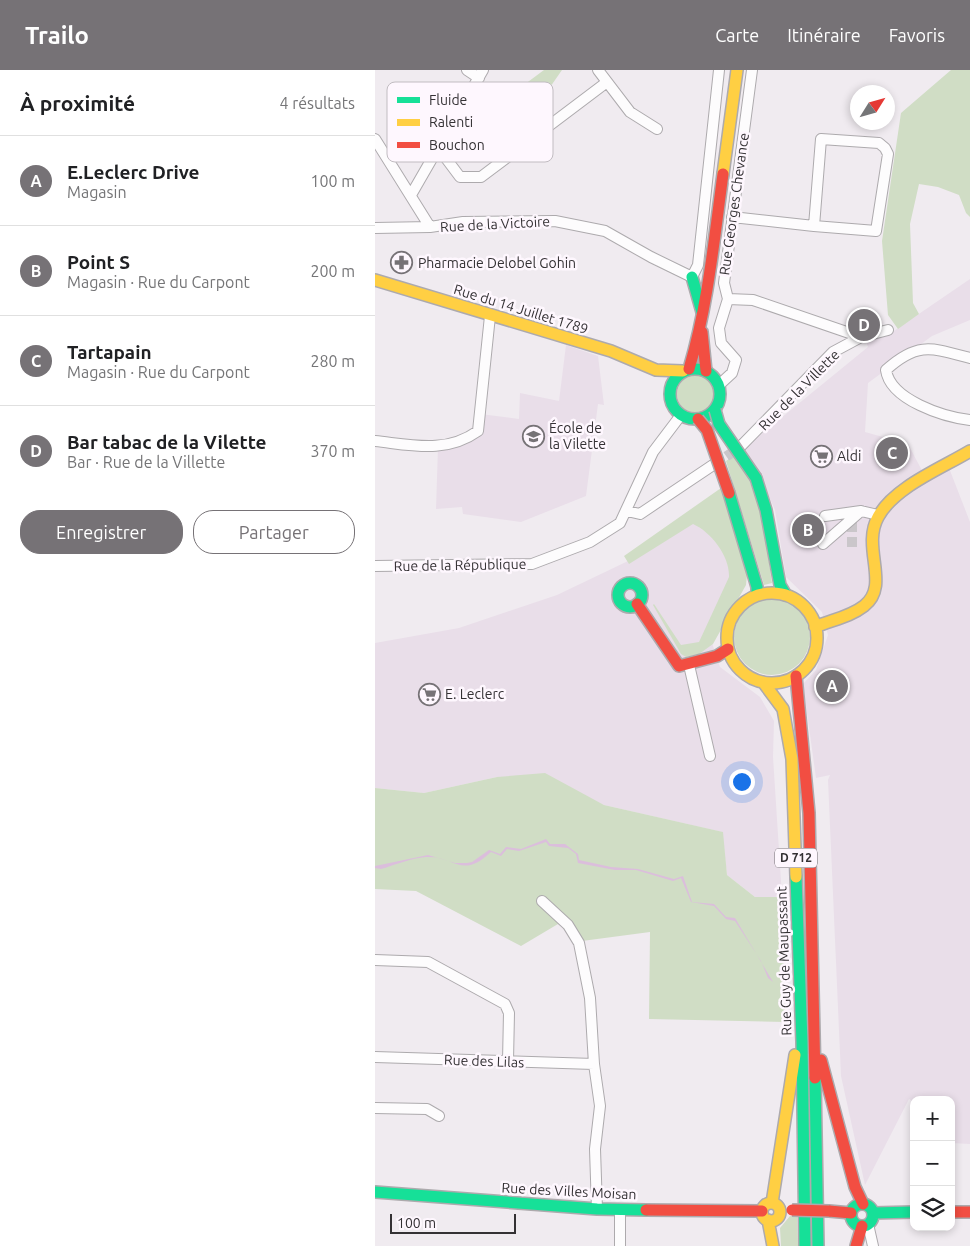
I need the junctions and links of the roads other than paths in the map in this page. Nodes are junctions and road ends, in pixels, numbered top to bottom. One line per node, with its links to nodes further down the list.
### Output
1 (467, 70): 6 (street)
2 (598, 70): 7 (street)
3 (719, 70): 21 (street, Rue Georges Chevance)
4 (737, 70): 25 (main road)
5 (752, 70): 17 (street, Rue Georges Chevance)
6 (481, 74)
7 (607, 82): 8 (street); 9 (street)
8 (553, 123)
9 (657, 129)
10 (375, 139): 11 (street)
11 (387, 158)
12 (390, 162): 16 (street)
13 (431, 162): 16 (street)
14 (449, 162): 15 (street)
15 (501, 162)
16 (411, 195): 19 (street)
17 (732, 217): 18 (street); 23 (street, Rue Georges Chevance)
18 (814, 226): 18 (street)
19 (430, 227): 20 (street, Rue de la Victoire); 21 (street, Rue de la Victoire)
20 (375, 228)
21 (692, 277): 25 (main road)
22 (375, 280): 24 (main road, Rue du 14 Juillet 1789)
23 (728, 299): 27 (street, Rue de la Villette); 32 (street, Rue Georges Chevance)
24 (490, 316): 29 (main road, Rue du 14 Juillet 1789); 38 (street)
25 (702, 324): 30 (main road); 31 (main road)
26 (888, 330): 27 (street, Rue de la Villette)
27 (861, 337): 39 (street, Rue de la Villette)
28 (970, 358): 37 (street)
29 (657, 370): 30 (main road, Rue du 14 Juillet 1789); 33 (main road)
30 (686, 370): 31 (main road); 33 (main road)
31 (707, 371): 32 (main road)
32 (719, 385): 34 (main road)
33 (670, 388): 35 (main road)
34 (715, 410): 36 (main road); 49 (main road, bridge)
35 (681, 415): 36 (main road); 42 (street, Rue de la République)
36 (698, 419): 48 (main road, bridge)
37 (970, 420)
38 (375, 441)
39 (740, 448)
40 (970, 451): 44 (main road)
41 (713, 465): 42 (street)
42 (627, 511): 47 (street, Rue de la République)
43 (861, 511): 44 (street); 45 (street); 46 (street)
44 (878, 515): 51 (main road)
45 (825, 516)
46 (823, 544)
47 (375, 566)
48 (757, 595): 49 (main road); 52 (main road)
49 (786, 595): 51 (main road)
50 (637, 604): 53 (main road)
51 (815, 627): 54 (main road)
52 (728, 649): 53 (main road); 55 (main road)
53 (689, 665): 56 (street)
54 (796, 676): 55 (main road); 59 (main road, Rue Guy de Maupassant / D 712)
55 (763, 682): 60 (main road, Rue Guy de Maupassant / D 712)
56 (710, 756)
57 (542, 901): 63 (street)
58 (375, 960): 62 (street)
59 (813, 1001): 67 (main road); 80 (main road, Rue Guy de Maupassant / D 712)
60 (802, 1042): 68 (main road); 79 (main road, Rue Guy de Maupassant / D 712)
61 (375, 1057): 62 (street, Rue des Lilas)
62 (508, 1061): 63 (street, Rue des Lilas)
63 (594, 1064): 69 (street)
64 (375, 1108): 65 (street)
65 (439, 1116)
66 (375, 1192): 69 (main road, Rue des Villes Moisan)
67 (863, 1204): 73 (main road); 76 (main road)
68 (776, 1206): 73 (main road, bridge); 75 (main road); 75 (main road)
69 (597, 1209): 70 (main road, Rue des Villes Moisan)
70 (620, 1210): 75 (main road, Rue des Villes Moisan); 77 (street)
71 (955, 1212): 72 (main road)
72 (970, 1212)
73 (851, 1213): 76 (main road)
74 (910, 1213): 76 (main road)
75 (765, 1216): 78 (main road)
76 (868, 1221): 81 (main road); 82 (street)
77 (620, 1246)
78 (773, 1246)
79 (805, 1246)
80 (818, 1246)
81 (857, 1246)
82 (873, 1246)

